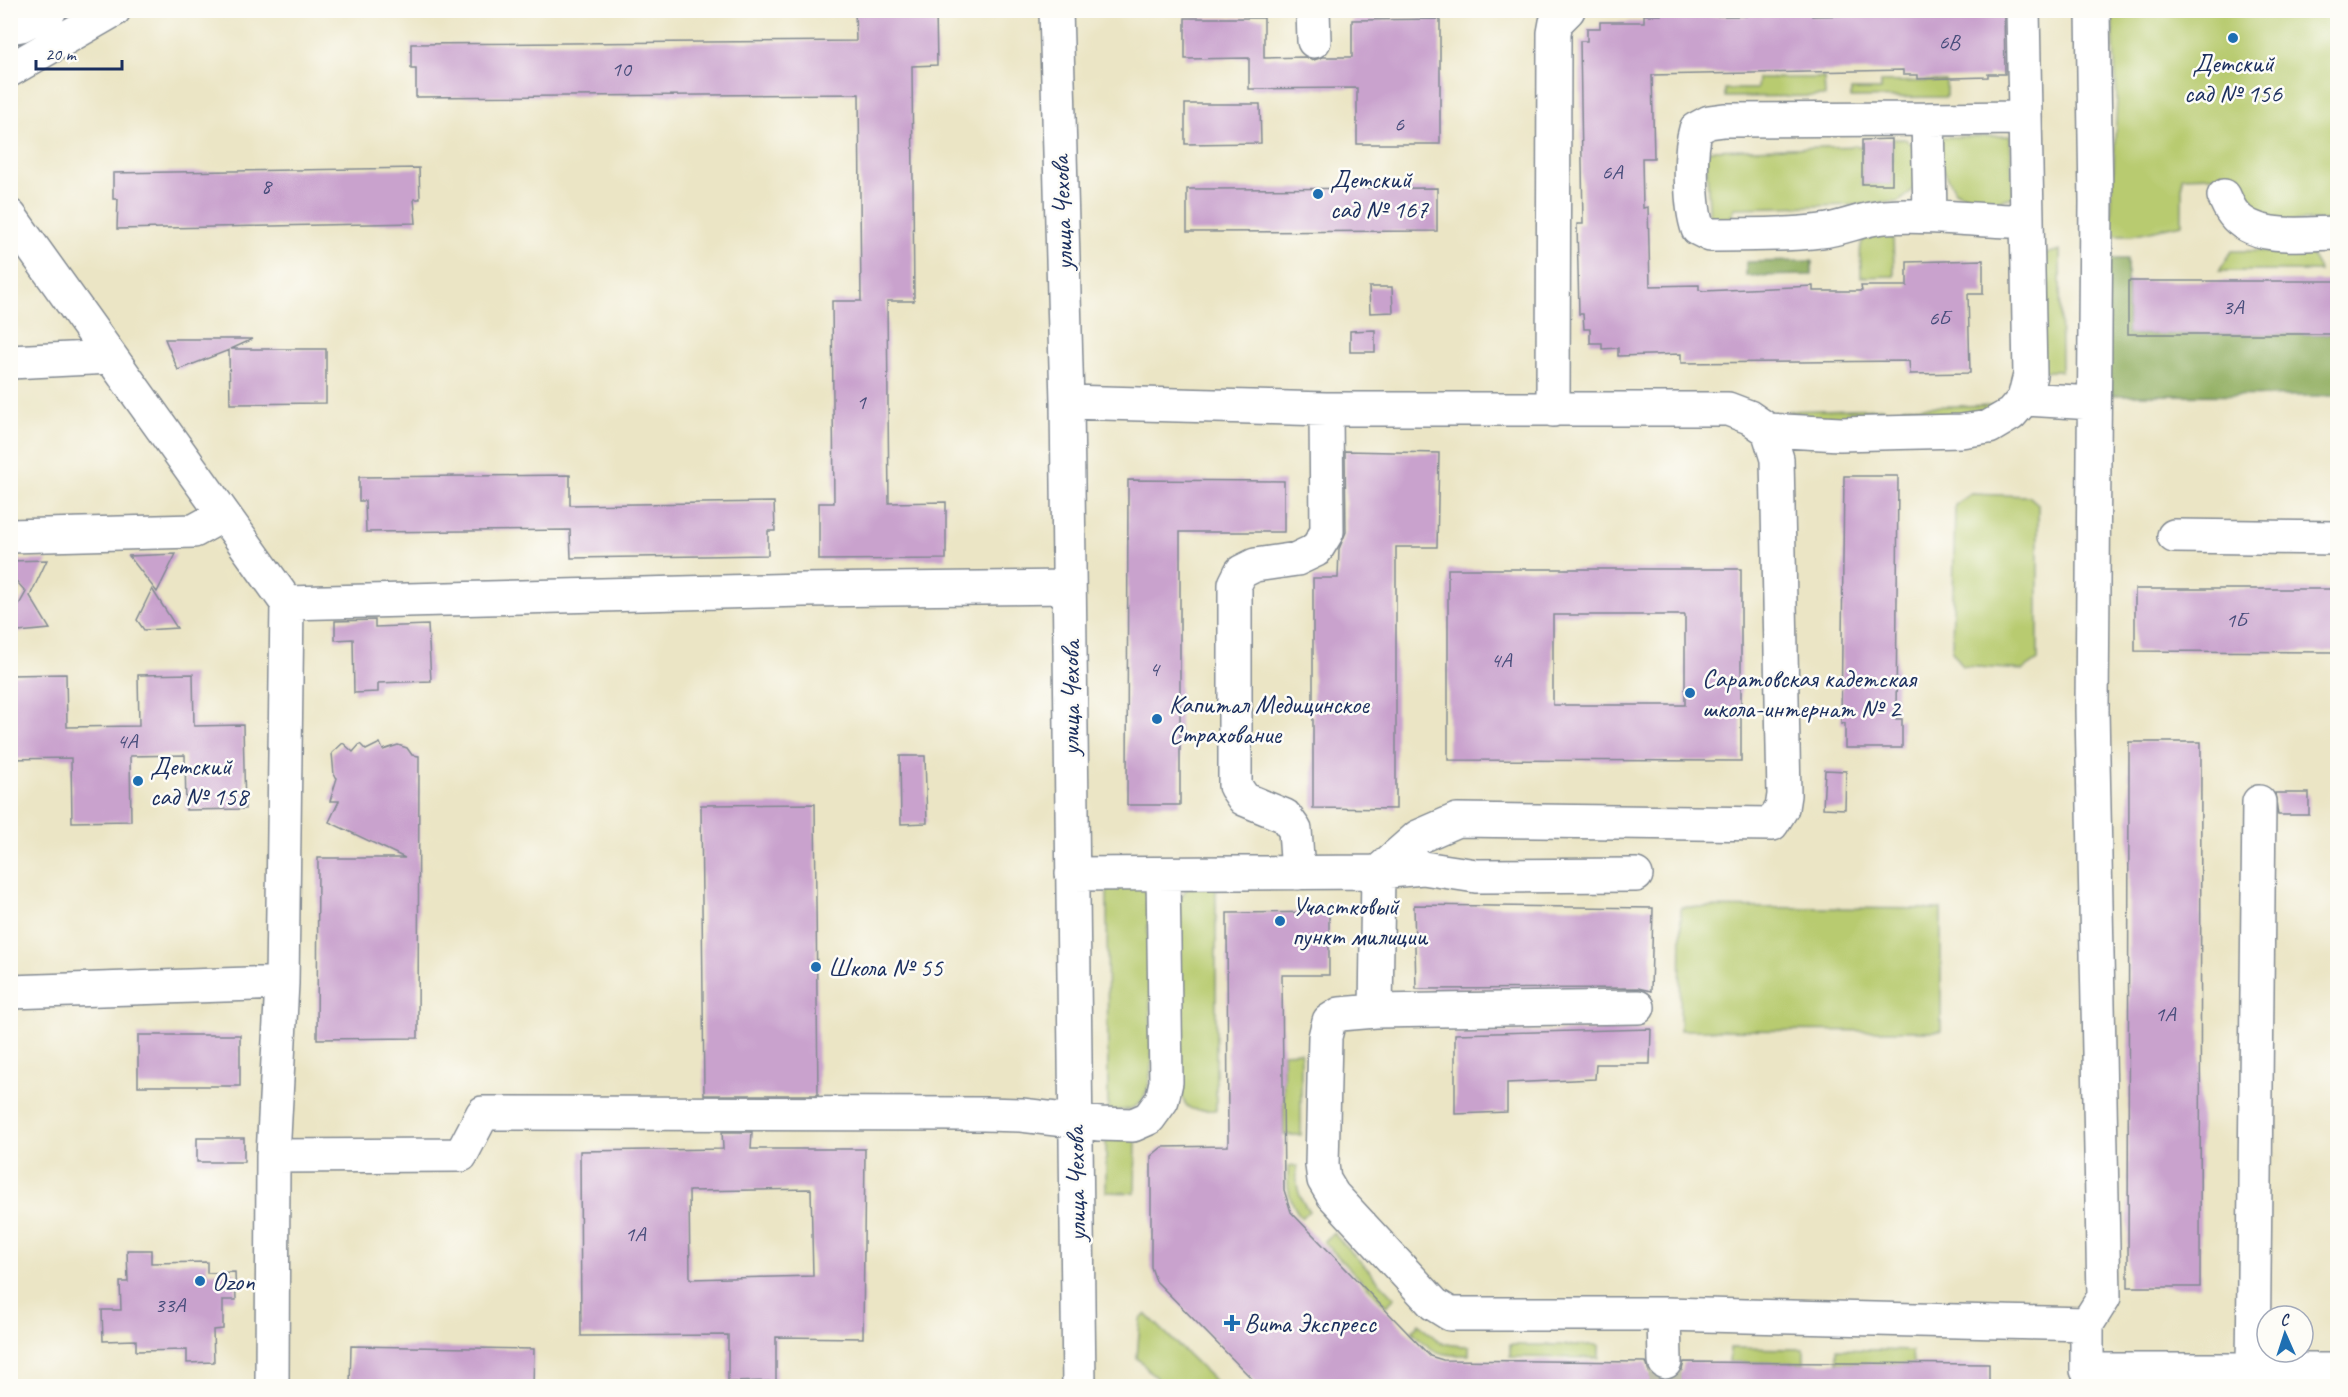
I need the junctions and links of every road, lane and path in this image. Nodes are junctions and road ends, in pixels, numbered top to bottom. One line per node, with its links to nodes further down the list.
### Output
1 (50, 10): 7 (street)
2 (114, 10): 8 (street)
3 (1056, 10): 19 (street, улица Чехова)
4 (1568, 10): 22 (street)
5 (2023, 10): 9 (street)
6 (2092, 10): 20 (street)
7 (10, 27)
8 (10, 70)
9 (2024, 118): 10 (street); 14 (street)
10 (1928, 119): 12 (street); 12 (street)
11 (2224, 196): 15 (street)
12 (1930, 215): 14 (street)
13 (10, 216): 16 (street)
14 (2027, 221): 18 (street)
15 (2337, 233)
16 (111, 357): 17 (street); 24 (street)
17 (10, 362)
18 (2024, 399): 20 (street); 23 (street)
19 (1067, 402): 21 (street); 28 (street, улица Чехова)
20 (2093, 403): 43 (street)
21 (1326, 409): 22 (street); 32 (street)
22 (1553, 410): 23 (street)
23 (1768, 430): 31 (street)
24 (223, 515): 25 (street); 29 (street)
25 (10, 536)
26 (2174, 536): 27 (street)
27 (2337, 538)
28 (1069, 587): 29 (street); 33 (street, улица Чехова)
29 (287, 603): 36 (street)
30 (2259, 802): 46 (street)
31 (1378, 872): 32 (street); 35 (street); 39 (street)
32 (1298, 873): 34 (street)
33 (1072, 874): 34 (street); 40 (street, улица Чехова)
34 (1163, 874): 40 (street)
35 (1636, 875)
36 (282, 983): 37 (street); 41 (street)
37 (10, 992)
38 (1638, 1007): 39 (street)
39 (1376, 1011): 42 (street)
40 (1075, 1120): 41 (street); 49 (street, улица Чехова)
41 (273, 1156): 48 (street)
42 (1664, 1314): 43 (street); 44 (street)
43 (2087, 1324): 47 (street)
44 (1665, 1362)
45 (2337, 1370): 46 (street)
46 (2253, 1371): 47 (street)
47 (2087, 1378)
48 (272, 1386)
49 (1079, 1386)

